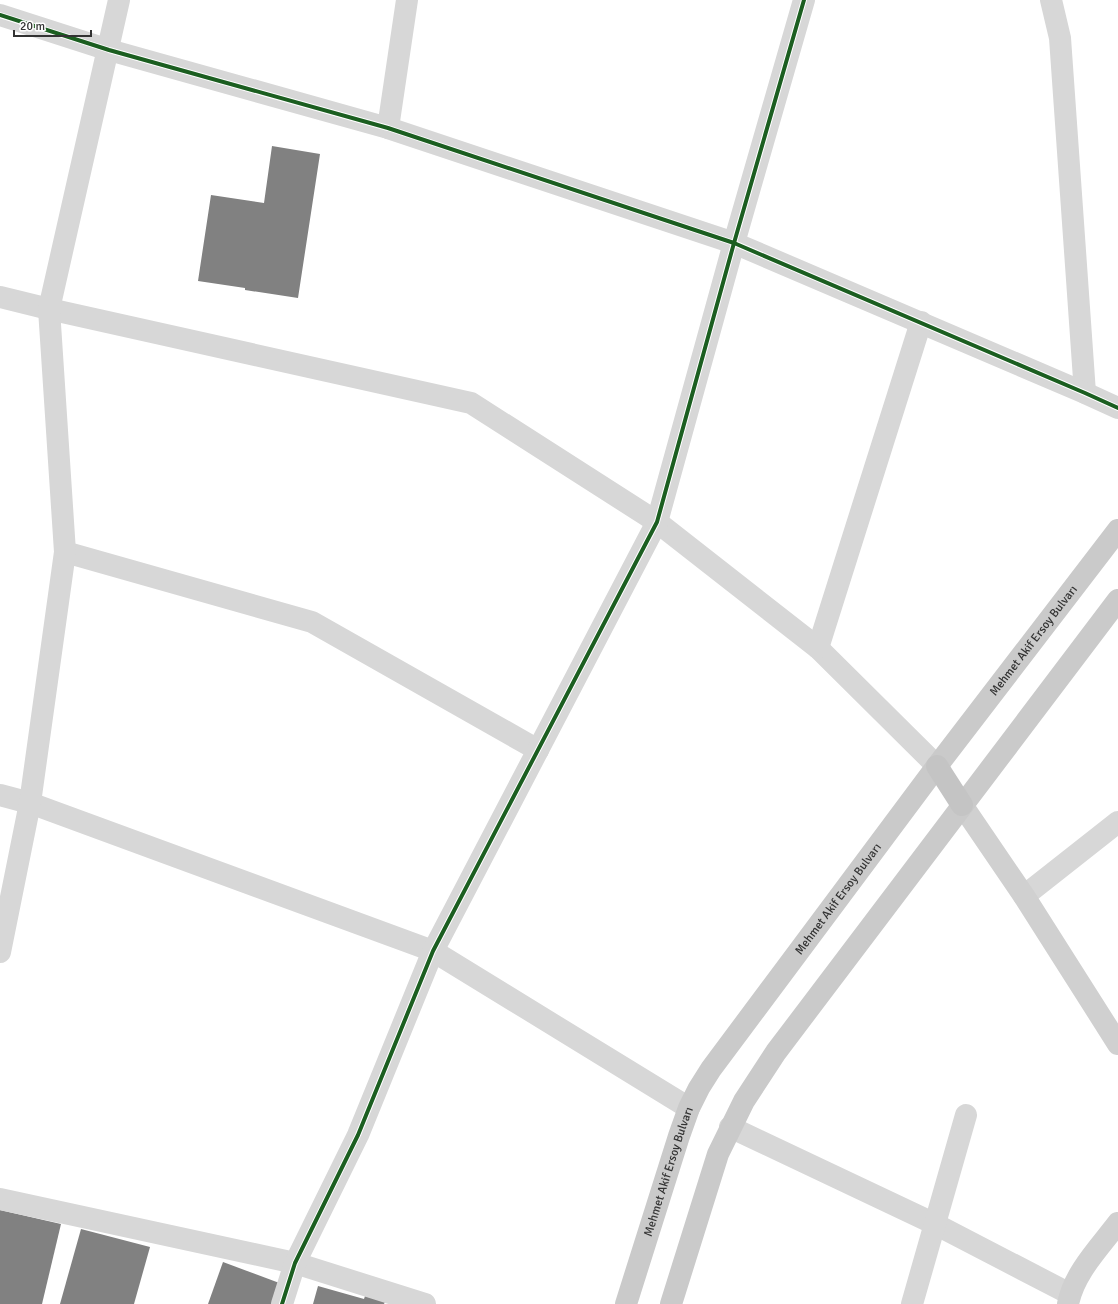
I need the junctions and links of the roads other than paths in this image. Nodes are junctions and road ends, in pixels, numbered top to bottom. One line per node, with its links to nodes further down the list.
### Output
1 (119, 0): 6 (street)
2 (407, 0): 7 (street)
3 (804, 0): 8 (street)
4 (1051, 0): 12 (street)
5 (0, 15): 6 (street)
6 (109, 50): 7 (street); 10 (street)
7 (388, 128): 8 (street)
8 (734, 242): 11 (street); 14 (street)
9 (0, 297): 10 (street)
10 (49, 309): 14 (street); 16 (street)
11 (921, 322): 12 (street); 18 (street)
12 (1085, 393): 13 (street)
13 (1118, 408)
14 (657, 522): 18 (street); 19 (street)
15 (1118, 530): 20 (main road, Mehmet Akif Ersoy Bulvarı)
16 (65, 552): 19 (street); 22 (street)
17 (1118, 600): 23 (main road)
18 (818, 648): 20 (street)
19 (538, 750): 26 (street)
20 (937, 766): 23 (highway); 29 (main road, Mehmet Akif Ersoy Bulvarı)
21 (0, 795): 22 (street)
22 (30, 803): 26 (street); 27 (street)
23 (962, 805): 25 (street); 31 (main road)
24 (1118, 822): 25 (street)
25 (1024, 896): 28 (street)
26 (433, 951): 29 (street); 35 (street)
27 (0, 952)
28 (1118, 1044)
29 (689, 1108): 39 (main road, Mehmet Akif Ersoy Bulvarı)
30 (966, 1115): 33 (street)
31 (730, 1127): 33 (street); 40 (main road)
32 (0, 1199): 35 (street)
33 (935, 1224): 36 (street); 41 (street)
34 (1118, 1224): 36 (street)
35 (295, 1263): 37 (street); 38 (street)
36 (1069, 1299)
37 (282, 1304)
38 (425, 1304)
39 (626, 1304)
40 (671, 1304)
41 (912, 1304)

